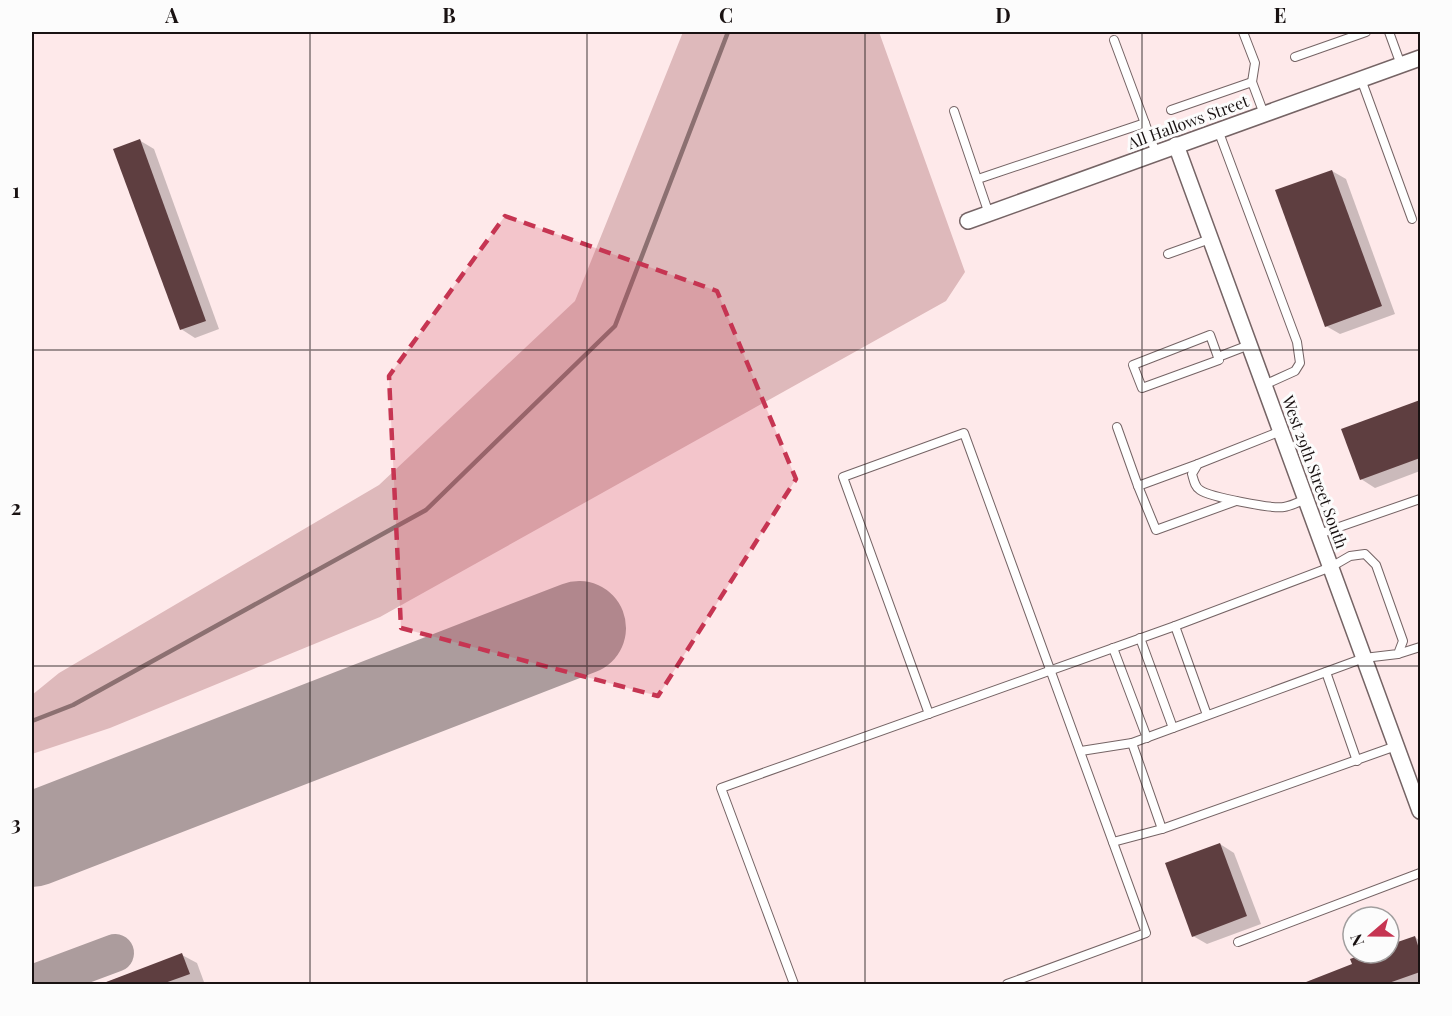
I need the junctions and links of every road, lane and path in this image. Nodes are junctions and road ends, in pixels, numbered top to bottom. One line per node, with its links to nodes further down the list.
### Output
1 (1243, 32): 9 (lane)
2 (1366, 32): 5 (lane)
3 (1389, 32): 7 (lane)
4 (1114, 40): 13 (lane)
5 (1295, 57)
6 (1420, 58): 7 (street, All Hallows Street)
7 (1401, 65): 8 (street, All Hallows Street)
8 (1361, 79): 12 (street, All Hallows Street); 19 (lane)
9 (1252, 82): 10 (lane); 12 (lane)
10 (1171, 110)
11 (954, 111): 17 (lane)
12 (1264, 114): 14 (street, All Hallows Street)
13 (1145, 123): 16 (lane); 17 (lane)
14 (1218, 130): 15 (street, All Hallows Street); 25 (lane)
15 (1176, 145): 16 (street, All Hallows Street); 21 (street, West 29th Street South)
16 (1156, 153): 18 (street, All Hallows Street)
17 (978, 179): 18 (lane)
18 (989, 214): 20 (street, All Hallows Street)
19 (1412, 219)
20 (968, 221)
21 (1210, 239): 22 (lane); 23 (street, West 29th Street South)
22 (1168, 254)
23 (1249, 345): 24 (lane); 25 (street, West 29th Street South)
24 (1218, 357): 24 (lane)
25 (1264, 385): 27 (street, West 29th Street South)
26 (1117, 427): 29 (lane)
27 (1281, 431): 28 (lane); 30 (street, West 29th Street South)
28 (1198, 464): 29 (lane); 32 (lane)
29 (1138, 486): 32 (lane)
30 (1306, 499): 32 (lane); 33 (street, West 29th Street South)
31 (1420, 499): 33 (lane)
32 (1238, 500)
33 (1319, 534): 34 (street, West 29th Street South)
34 (1331, 567): 35 (lane); 39 (lane); 40 (street, West 29th Street South)
35 (1174, 626): 36 (lane); 44 (lane)
36 (1140, 638): 38 (lane); 45 (lane)
37 (1420, 647): 39 (lane)
38 (1113, 648): 41 (lane); 46 (lane)
39 (1398, 654): 40 (lane)
40 (1364, 658): 42 (lane); 48 (street, West 29th Street South)
41 (1051, 670): 43 (lane); 43 (lane); 49 (lane)
42 (1326, 672): 44 (lane); 50 (lane)
43 (929, 714): 56 (lane)
44 (1207, 715): 45 (lane)
45 (1173, 728): 46 (lane)
46 (1147, 738): 47 (lane)
47 (1132, 743): 49 (lane); 52 (lane)
48 (1396, 746): 50 (lane); 51 (street, West 29th Street South)
49 (1081, 751): 53 (lane)
50 (1357, 761): 52 (lane)
51 (1420, 807)
52 (1162, 829): 53 (lane)
53 (1113, 842): 57 (lane)
54 (1420, 873): 55 (lane)
55 (1238, 942)
56 (794, 984)
57 (1006, 984)

